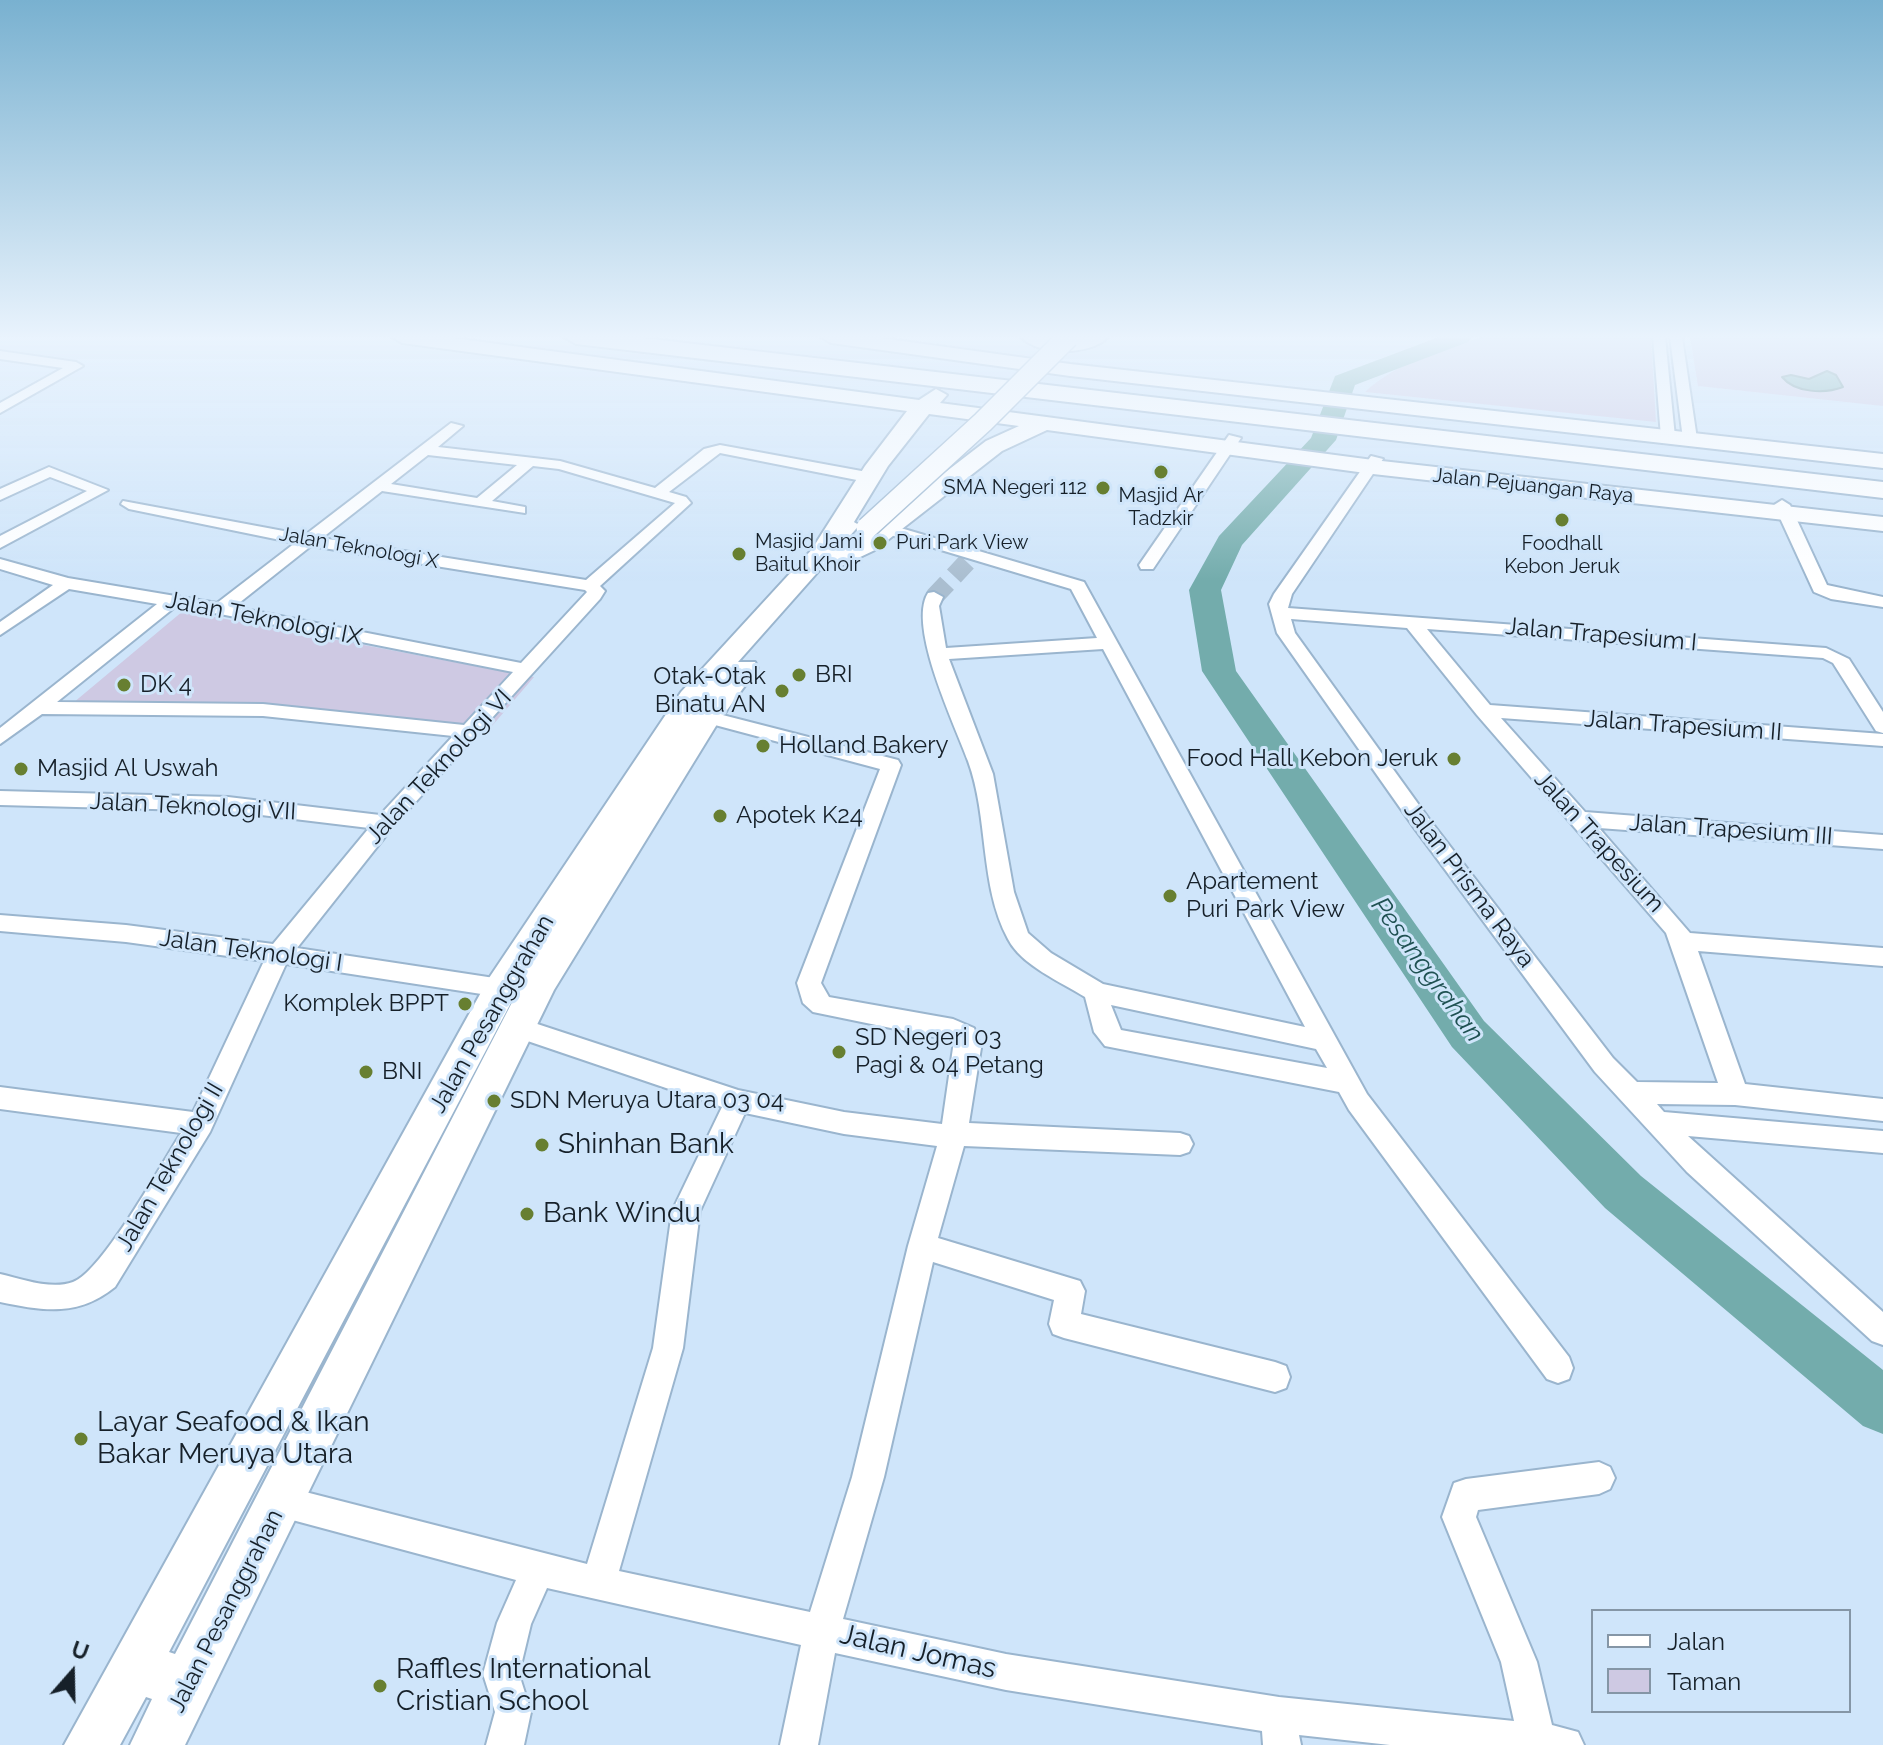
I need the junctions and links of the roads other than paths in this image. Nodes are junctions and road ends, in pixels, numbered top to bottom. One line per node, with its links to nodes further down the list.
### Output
1 (915, 418): 22 (main road)
2 (938, 418): 15 (main road)
3 (970, 418): 33 (main road, Jalan Pesanggrahan)
4 (987, 418): 33 (main road, Jalan Pesanggrahan, bridge)
5 (1044, 418): 15 (main road)
6 (1058, 418): 14 (main road, Jalan Pejuangan Raya)
7 (1419, 418): 24 (highway)
8 (1427, 418): 21 (highway)
9 (1460, 418): 13 (main road)
10 (1675, 418): 13 (street)
11 (1678, 418): 13 (street)
12 (456, 426): 16 (street)
13 (1678, 434): 17 (main road); 19 (main road)
14 (1232, 442): 20 (main road, Jalan Pejuangan Raya); 37 (street)
15 (994, 446): 33 (main road)
16 (427, 450): 18 (street); 23 (street)
17 (1883, 453)
18 (531, 460): 25 (street); 28 (street)
19 (1883, 461)
20 (1374, 463): 29 (main road, Jalan Pejuangan Raya); 44 (street)
21 (1883, 476)
22 (867, 477): 25 (street); 33 (main road)
23 (378, 486): 28 (street); 34 (street)
24 (1883, 490)
25 (658, 493): 39 (street)
26 (0, 495): 35 (street)
27 (129, 504): 34 (street, Jalan Teknologi X)
28 (479, 504): 30 (street)
29 (1784, 509): 31 (main road, Jalan Pejuangan Raya); 32 (main road, Jalan Pejuangan Raya); 42 (street)
30 (519, 510)
31 (1883, 516)
32 (1883, 524)
33 (857, 537): 47 (street); 52 (main road, Jalan Pesanggrahan); 57 (main road, Jalan Pesanggrahan)
34 (310, 541): 39 (street, Jalan Teknologi X); 43 (street)
35 (0, 543)
36 (0, 564): 38 (street, Jalan Teknologi IX)
37 (1147, 565)
38 (66, 583): 41 (street, Jalan Teknologi IX); 46 (street)
39 (590, 586): 49 (street, Jalan Teknologi VI)
40 (934, 597): 48 (street)
41 (171, 601): 43 (street, Jalan Teknologi IX); 50 (street)
42 (1883, 602)
43 (220, 609): 49 (street, Jalan Teknologi IX)
44 (1279, 613): 45 (street, Jalan Trapesium I); 71 (street, Jalan Prisma Raya)
45 (1410, 620): 51 (street, Jalan Trapesium); 53 (street, Jalan Trapesium I)
46 (0, 630)
47 (1107, 643): 48 (street); 69 (street)
48 (938, 654): 67 (street)
49 (528, 670): 54 (street, Jalan Teknologi VI)
50 (35, 708): 54 (street); 55 (street)
51 (1484, 711): 56 (street, Jalan Trapesium II); 59 (street, Jalan Trapesium)
52 (707, 717): 57 (main road, Jalan Pesanggrahan); 78 (street)
53 (1883, 727)
54 (471, 732): 60 (street, Jalan Teknologi VI)
55 (0, 738)
56 (1883, 740)
57 (650, 783): 66 (main road, Jalan Pesanggrahan); 68 (main road, Jalan Pesanggrahan)
58 (0, 798): 60 (street, Jalan Teknologi VII)
59 (1579, 819): 61 (street, Jalan Trapesium III); 63 (street, Jalan Trapesium)
60 (385, 823): 64 (street, Jalan Teknologi VI)
61 (1883, 842)
62 (0, 923): 64 (street, Jalan Teknologi I)
63 (1683, 941): 65 (street); 72 (street, Jalan Trapesium)
64 (280, 952): 66 (street, Jalan Teknologi I); 77 (street, Jalan Teknologi II)
65 (1883, 957)
66 (501, 988): 91 (main road, Jalan Pesanggrahan)
67 (1096, 992): 69 (street); 70 (street)
68 (516, 1027): 74 (street); 87 (main road, Jalan Pesanggrahan)
69 (1322, 1040): 70 (street)
70 (1349, 1083): 84 (street)
71 (1629, 1093): 72 (street); 76 (street, Jalan Prisma Raya)
72 (1735, 1094): 75 (street)
73 (0, 1098): 77 (street)
74 (738, 1101): 78 (street); 89 (street)
75 (1883, 1110)
76 (1657, 1122): 79 (street); 83 (street, Jalan Prisma Raya)
77 (201, 1124): 82 (street, Jalan Teknologi II)
78 (954, 1133): 80 (street); 81 (street)
79 (1883, 1142)
80 (1180, 1144)
81 (922, 1246): 85 (street); 90 (street)
82 (0, 1288)
83 (1883, 1331)
84 (1558, 1368)
85 (1275, 1377)
86 (1599, 1478): 95 (street)
87 (282, 1502): 88 (street, Jalan Jomas); 92 (main road, Jalan Pesanggrahan)
88 (538, 1568): 89 (street, Jalan Jomas); 98 (street)
89 (598, 1584): 90 (street, Jalan Jomas)
90 (822, 1630): 93 (street, Jalan Jomas); 99 (street)
91 (134, 1667): 92 (main road); 96 (main road, Jalan Pesanggrahan)
92 (188, 1684): 97 (main road, Jalan Pesanggrahan)
93 (1281, 1730): 94 (street, Jalan Jomas)
94 (1438, 1738): 95 (street, Jalan Jomas)
95 (1551, 1743)
96 (91, 1745)
97 (157, 1745)
98 (505, 1745)
99 (799, 1745)

